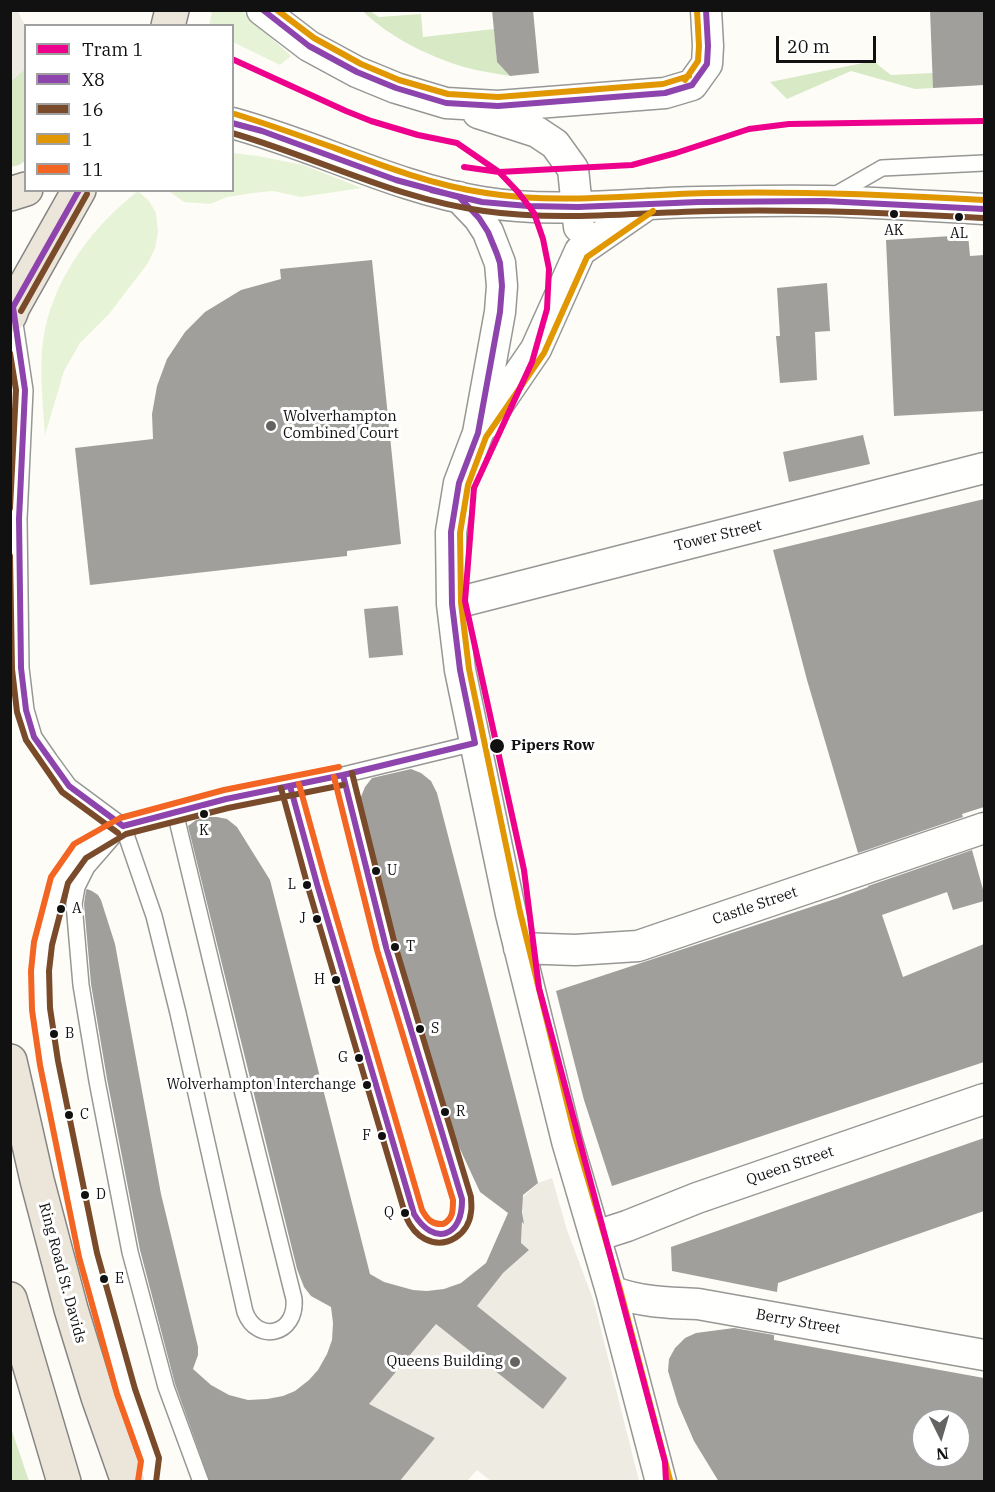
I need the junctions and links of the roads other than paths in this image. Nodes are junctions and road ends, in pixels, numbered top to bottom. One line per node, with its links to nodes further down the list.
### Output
1 (262, 10): 3 (street)
2 (706, 10): 3 (street)
3 (446, 103): 10 (street)
4 (234, 124): 7 (street)
5 (984, 163): 8 (lane)
6 (78, 192): 13 (highway)
7 (459, 197): 10 (street); 14 (street)
8 (824, 201): 9 (street); 11 (street)
9 (648, 204): 10 (street); 12 (street)
10 (578, 207): 12 (street)
11 (984, 209)
12 (580, 251): 14 (street)
13 (12, 311): 21 (lane)
14 (478, 433): 16 (street)
15 (984, 468): 16 (street, Tower Street)
16 (452, 604): 17 (street)
17 (475, 743): 18 (lane); 23 (street)
18 (344, 775): 19 (lane); 19 (lane)
19 (290, 786): 20 (lane)
20 (176, 812): 21 (lane); 21 (lane)
21 (123, 826): 33 (lane); 34 (lane)
22 (984, 828): 23 (street, Castle Street)
23 (519, 948): 26 (street)
24 (10, 1061): 32 (highway, Ring Road St. Davids)
25 (984, 1099): 26 (street, Queen Street)
26 (596, 1236): 27 (street)
27 (611, 1291): 29 (street, Berry Street); 35 (street)
28 (10, 1299): 31 (highway)
29 (984, 1354)
30 (10, 1375): 31 (highway)
31 (63, 1482)
32 (128, 1482)
33 (147, 1482)
34 (201, 1482)
35 (662, 1482)

